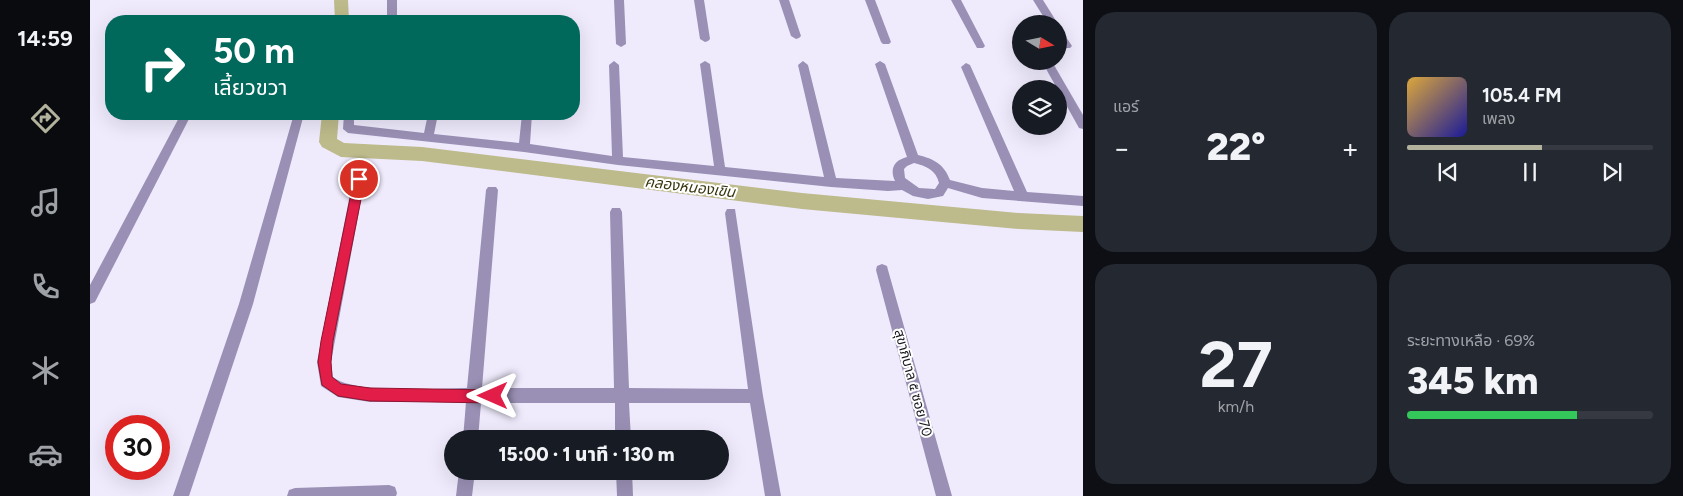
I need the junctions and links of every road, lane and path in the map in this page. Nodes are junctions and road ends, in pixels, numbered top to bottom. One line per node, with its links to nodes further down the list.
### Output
1 (392, 0): 8 (street)
2 (619, 0): 13 (street)
3 (699, 0): 11 (street)
4 (784, 0): 10 (street)
5 (870, 0): 12 (street)
6 (956, 0): 14 (street)
7 (1038, 0): 9 (street)
8 (392, 15)
9 (1047, 15)
10 (796, 36)
11 (705, 39)
12 (886, 42)
13 (621, 44)
14 (980, 46)
15 (705, 64): 31 (street)
16 (880, 64): 29 (street)
17 (614, 65): 30 (street)
18 (803, 65): 33 (street)
19 (966, 67): 37 (street)
20 (1052, 70): 26 (street)
21 (183, 120): 42 (street)
22 (297, 120): 51 (street)
23 (349, 120): 27 (street)
24 (432, 120): 27 (street)
25 (526, 120): 28 (street)
26 (1083, 125)
27 (428, 138): 28 (street)
28 (524, 148): 30 (street)
29 (914, 158): 34 (street); 35 (street)
30 (618, 161): 31 (street)
31 (720, 171): 33 (street)
32 (359, 179): 43 (street)
33 (831, 182): 35 (street)
34 (945, 183): 35 (street); 37 (street)
35 (904, 185)
36 (492, 190): 43 (street)
37 (1023, 197): 38 (street)
38 (1083, 201)
39 (616, 212): 44 (street)
40 (731, 212): 45 (street)
41 (882, 270): 56 (street, สุขาภิบาล ๕ ซอย 70)
42 (90, 298)
43 (474, 396): 44 (street); 46 (street)
44 (621, 396): 45 (street); 47 (street)
45 (756, 396): 55 (street)
46 (471, 430)
47 (623, 430)
48 (466, 480): 53 (street)
49 (624, 480): 54 (street)
50 (389, 493): 52 (street)
51 (181, 496)
52 (295, 496)
53 (464, 496)
54 (625, 496)
55 (773, 496)
56 (944, 496)

